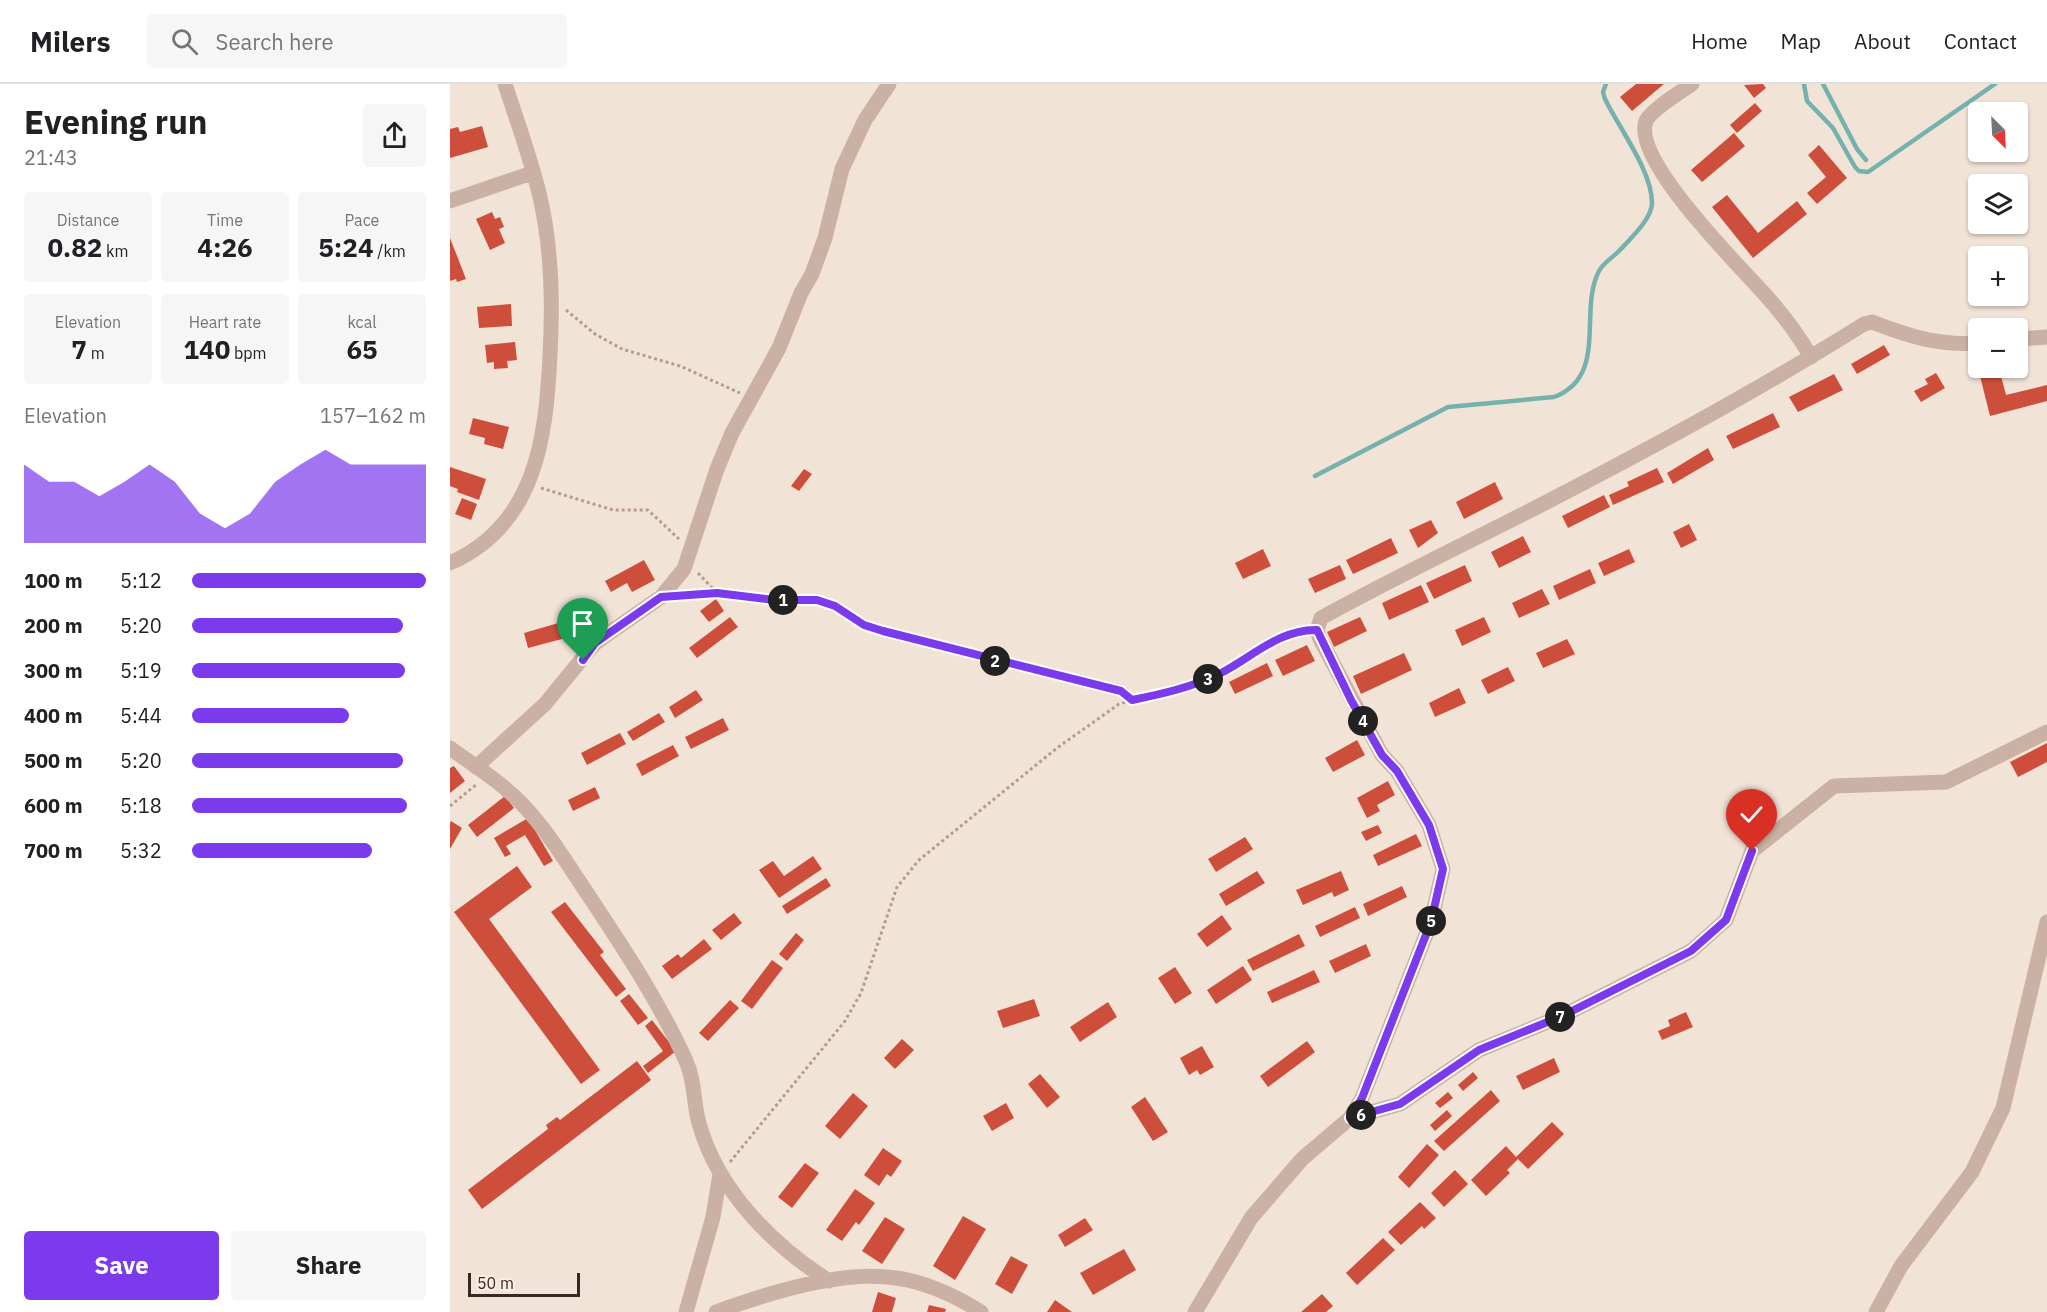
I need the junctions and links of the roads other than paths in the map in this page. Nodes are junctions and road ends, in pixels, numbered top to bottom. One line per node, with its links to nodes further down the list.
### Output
1 (505, 84): 4 (street)
2 (888, 84): 13 (street)
3 (1692, 84): 9 (street)
4 (532, 173): 5 (street); 10 (street)
5 (450, 201)
6 (2047, 337): 7 (street)
7 (2028, 338)
8 (1968, 344): 9 (street)
9 (1811, 357): 15 (street)
10 (450, 563)
11 (2047, 732): 15 (street)
12 (450, 748): 13 (street)
13 (482, 771): 16 (street)
14 (2047, 922): 22 (street)
15 (1350, 1118): 21 (street)
16 (720, 1174): 17 (street); 18 (street)
17 (829, 1281): 19 (street); 20 (street)
18 (686, 1312)
19 (716, 1312)
20 (981, 1312)
21 (1195, 1312)
22 (1876, 1312)

